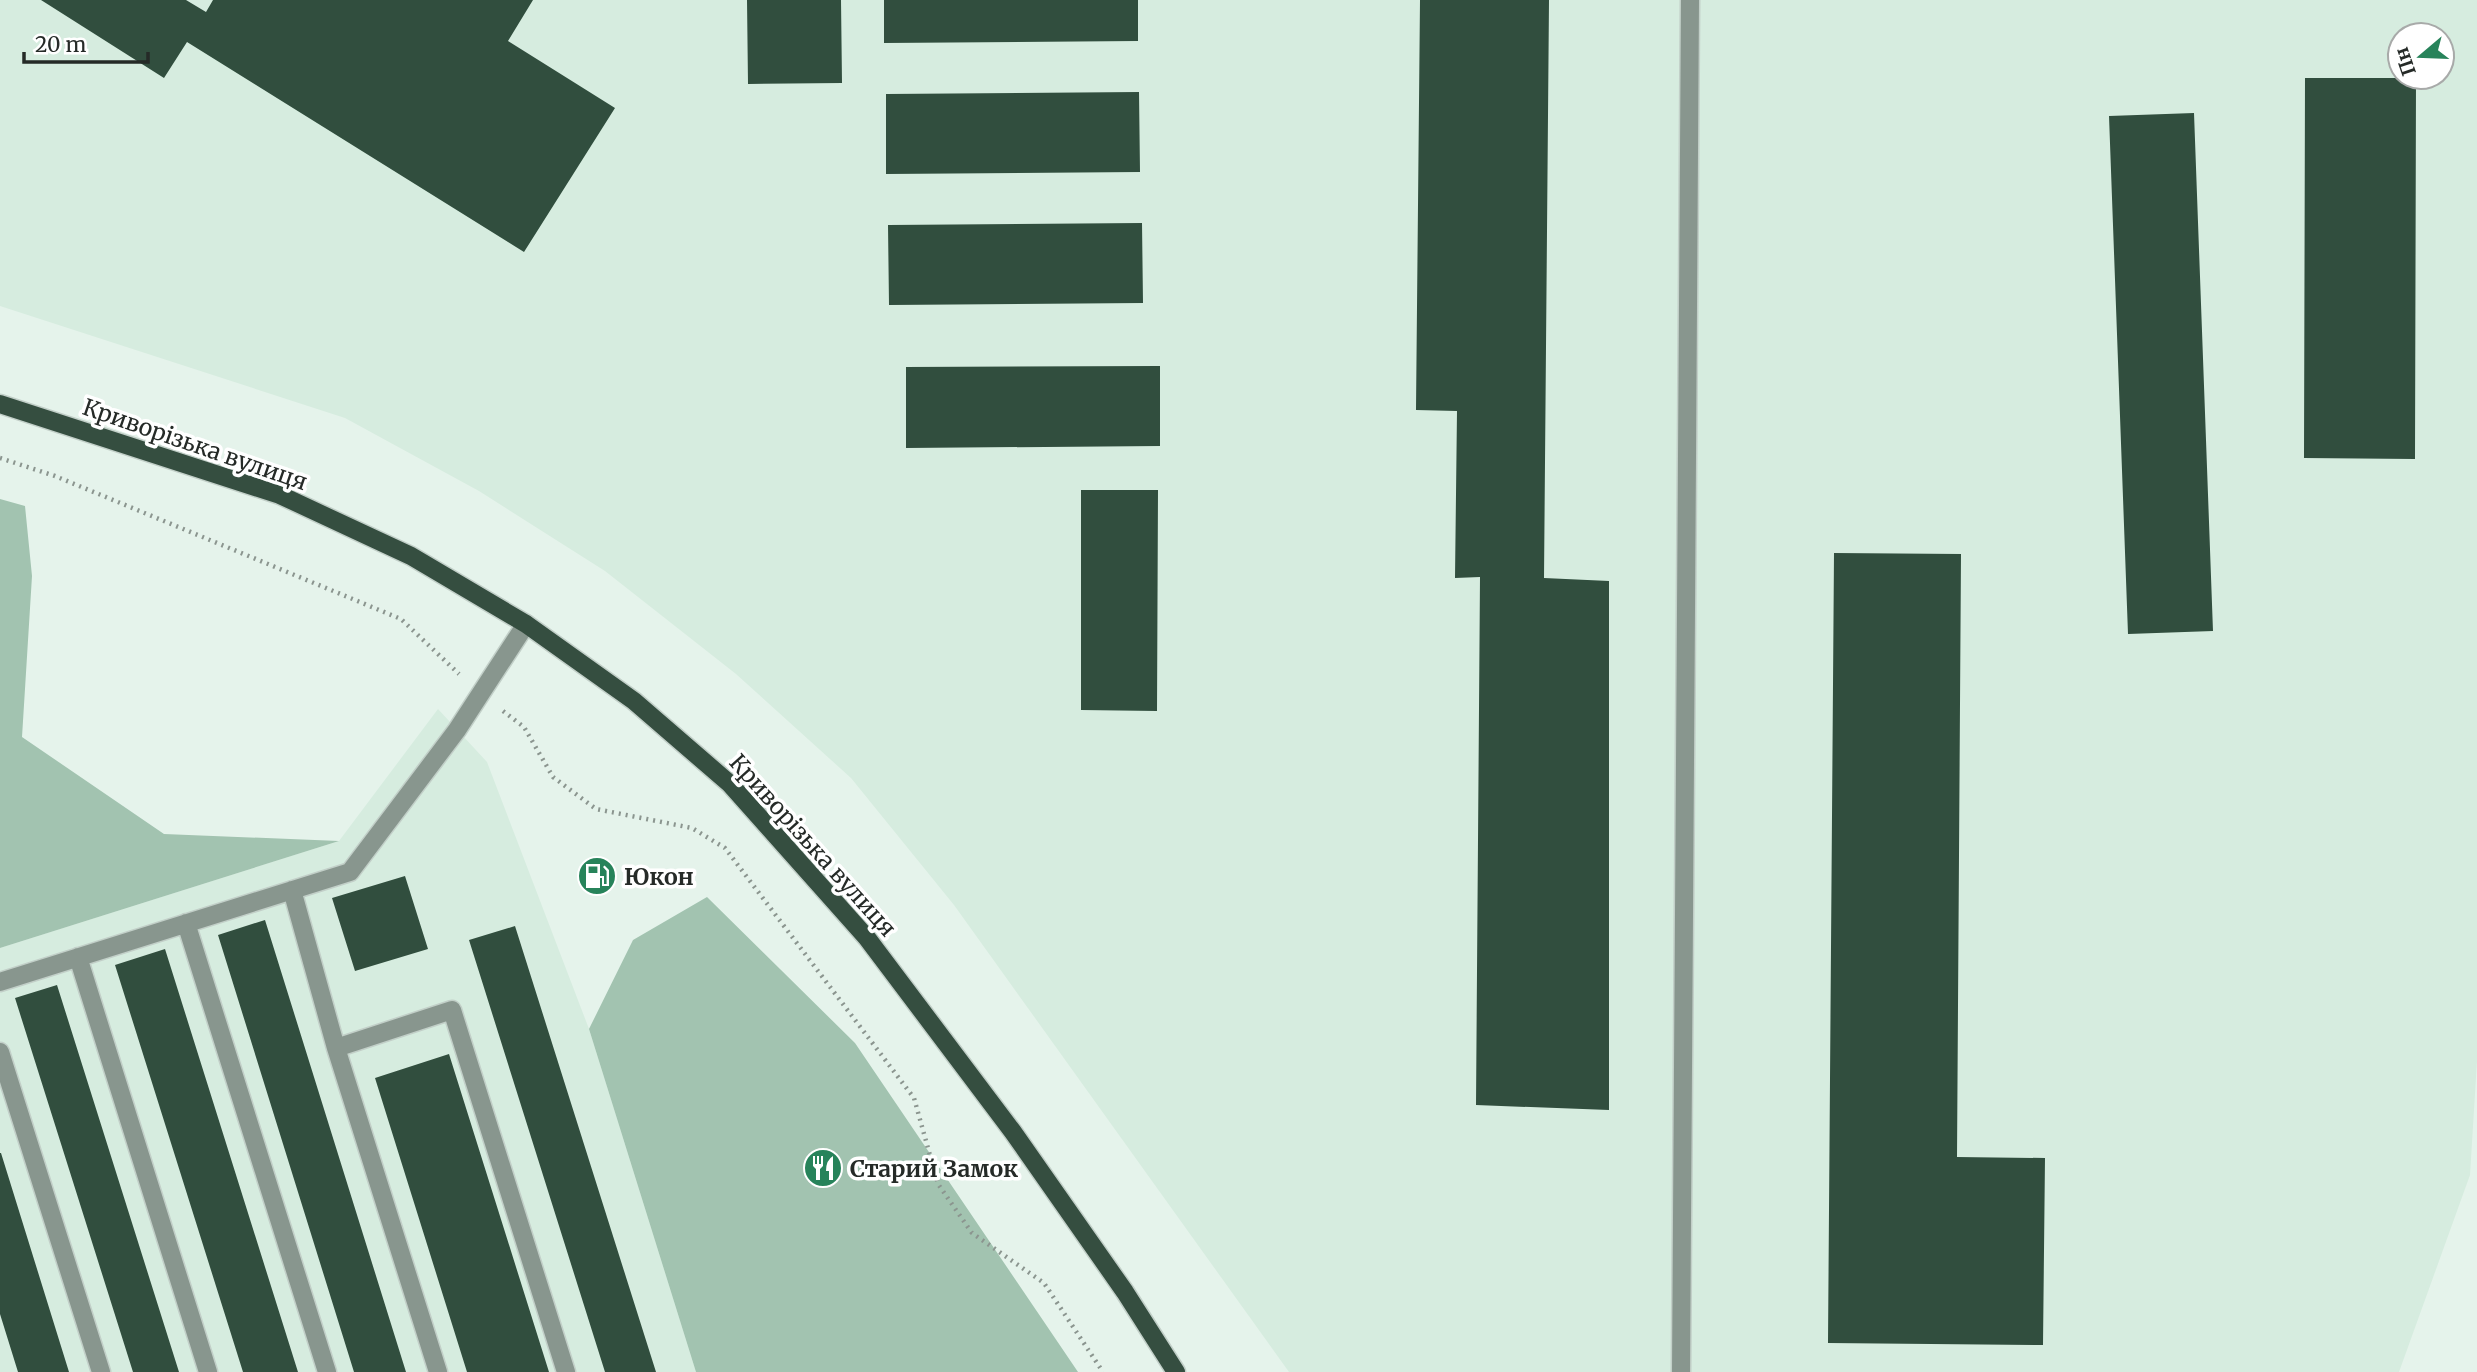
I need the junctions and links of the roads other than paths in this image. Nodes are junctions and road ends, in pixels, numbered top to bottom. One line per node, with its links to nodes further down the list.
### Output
1 (1690, 0): 16 (lane)
2 (0, 404): 3 (main road, Криворізька вулиця)
3 (526, 624): 4 (lane); 15 (main road, Криворізька вулиця)
4 (292, 890): 5 (lane); 8 (lane)
5 (186, 923): 6 (lane); 12 (lane)
6 (78, 957): 7 (lane); 11 (lane)
7 (0, 982)
8 (336, 1048): 13 (lane); 14 (lane)
9 (0, 1052): 10 (lane)
10 (101, 1372)
11 (208, 1372)
12 (327, 1372)
13 (438, 1372)
14 (566, 1372)
15 (1176, 1372)
16 (1681, 1372)

